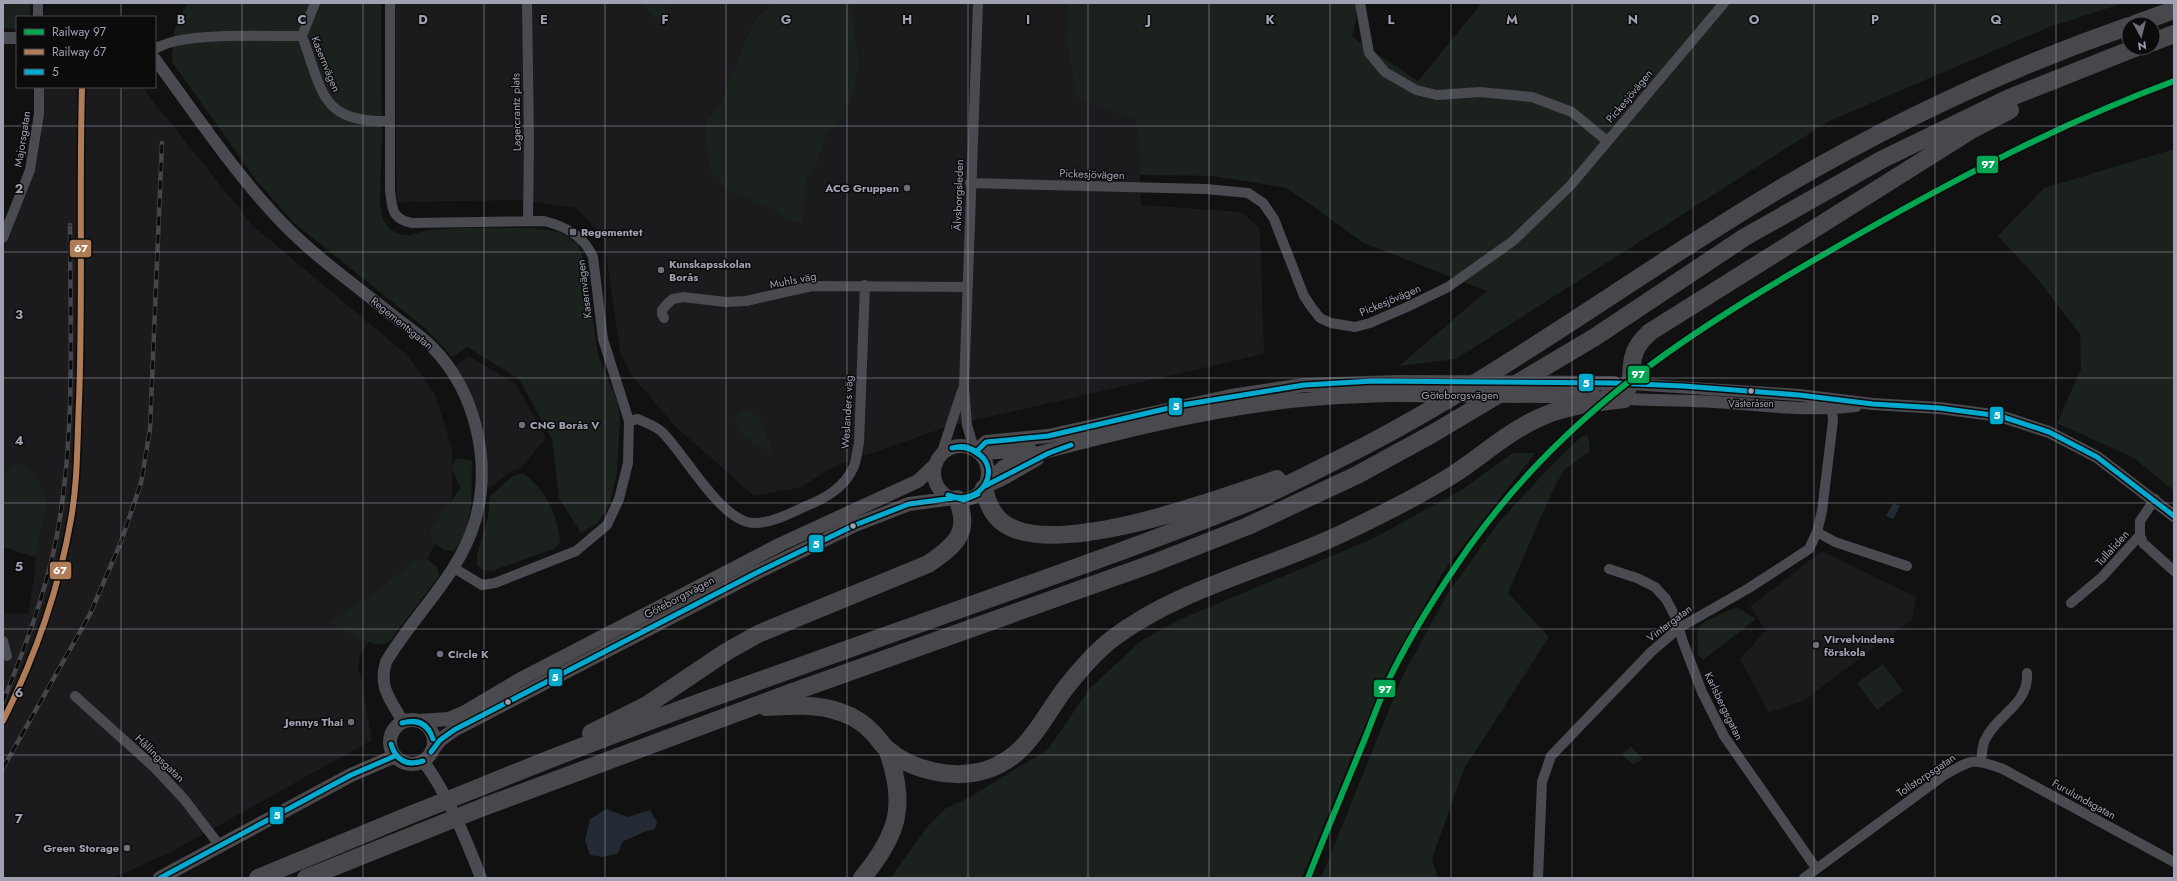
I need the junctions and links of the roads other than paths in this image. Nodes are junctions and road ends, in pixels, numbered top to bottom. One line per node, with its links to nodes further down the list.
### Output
1 (38, 3): 9 (street)
2 (315, 3): 13 (street, Kasernvägen)
3 (390, 3): 22 (street)
4 (527, 3): 25 (street, Lagercrantz plats)
5 (978, 3): 24 (street, Älvsborgsleden)
6 (1360, 3): 23 (street)
7 (1724, 3): 23 (street, Pickesjövägen)
8 (2174, 10): 10 (highway)
9 (38, 16)
10 (2157, 16)
11 (2121, 29): 37 (highway)
12 (2174, 34): 16 (highway)
13 (302, 36): 17 (street); 22 (street, Kasernvägen)
14 (3, 38): 15 (street)
15 (16, 38)
16 (2161, 39)
17 (156, 48)
18 (2121, 54): 55 (highway)
19 (2121, 55): 31 (highway)
20 (156, 60): 46 (street, Regementsgatan)
21 (39, 88): 26 (street, Majorsgatan)
22 (390, 121): 25 (street, Kasernvägen)
23 (1607, 141): 24 (street, Pickesjövägen)
24 (970, 183): 28 (street, Älvsborgsleden)
25 (528, 220): 35 (street, Kasernvägen)
26 (3, 238)
27 (865, 285): 28 (street, Muhls väg); 29 (street, Muhls väg); 35 (street, Weslanders väg)
28 (968, 287): 30 (street, Älvsborgsleden)
29 (664, 318)
30 (964, 387): 36 (street, Älvsborgsleden); 38 (street, Älvsborgsleden)
31 (1623, 389): 32 (highway); 33 (street, Göteborgsvägen); 34 (street, Göteborgsvägen); 36 (main road, Göteborgsvägen, bridge); 58 (highway)
32 (1600, 397): 39 (main road, Göteborgsvägen, bridge)
33 (1873, 404): 34 (street, Göteborgsvägen); 41 (street, Göteborgsvägen)
34 (1832, 409): 43 (street, Vintergatan)
35 (628, 421): 46 (street, Kasernvägen)
36 (975, 450): 38 (main road, Göteborgsvägen); 39 (main road)
37 (1344, 456): 39 (highway); 62 (highway)
38 (939, 460): 40 (main road); 56 (main road, Göteborgsvägen)
39 (985, 486): 40 (main road, Göteborgsvägen)
40 (955, 499): 60 (main road, Göteborgsvägen); 62 (highway)
41 (2155, 499): 42 (street, Göteborgsvägen); 44 (street, Tullaliden)
42 (2174, 516)
43 (1817, 532): 45 (street); 50 (street, Vintergatan)
44 (2140, 535): 48 (street); 49 (street, Tullaliden)
45 (1907, 566)
46 (454, 568): 57 (street, Regementsgatan)
47 (1609, 569): 50 (street, Karlsbergsgatan)
48 (2174, 571)
49 (2072, 603)
50 (1679, 628): 65 (street, Karlsbergsgatan); 71 (street, Vintergatan)
51 (3, 641): 52 (street)
52 (7, 656)
53 (2027, 673): 61 (street)
54 (75, 696): 63 (street, Hållingsgatan)
55 (749, 708): 58 (highway); 68 (highway, bridge)
56 (418, 721): 57 (main road, Göteborgsvägen); 60 (main road)
57 (403, 722): 59 (main road)
58 (887, 749): 70 (highway)
59 (395, 756): 60 (main road); 63 (main road)
60 (427, 757): 69 (street)
61 (1981, 761): 64 (street, Furulundsgatan); 65 (street, Tollstorpsgatan)
62 (484, 785): 67 (highway, bridge)
63 (220, 846): 66 (main road)
64 (2174, 862)
65 (1816, 868): 72 (street, Tollstorpsgatan)
66 (160, 878)
67 (258, 878)
68 (306, 878)
69 (481, 878)
70 (862, 878)
71 (1538, 878)
72 (1804, 878)

